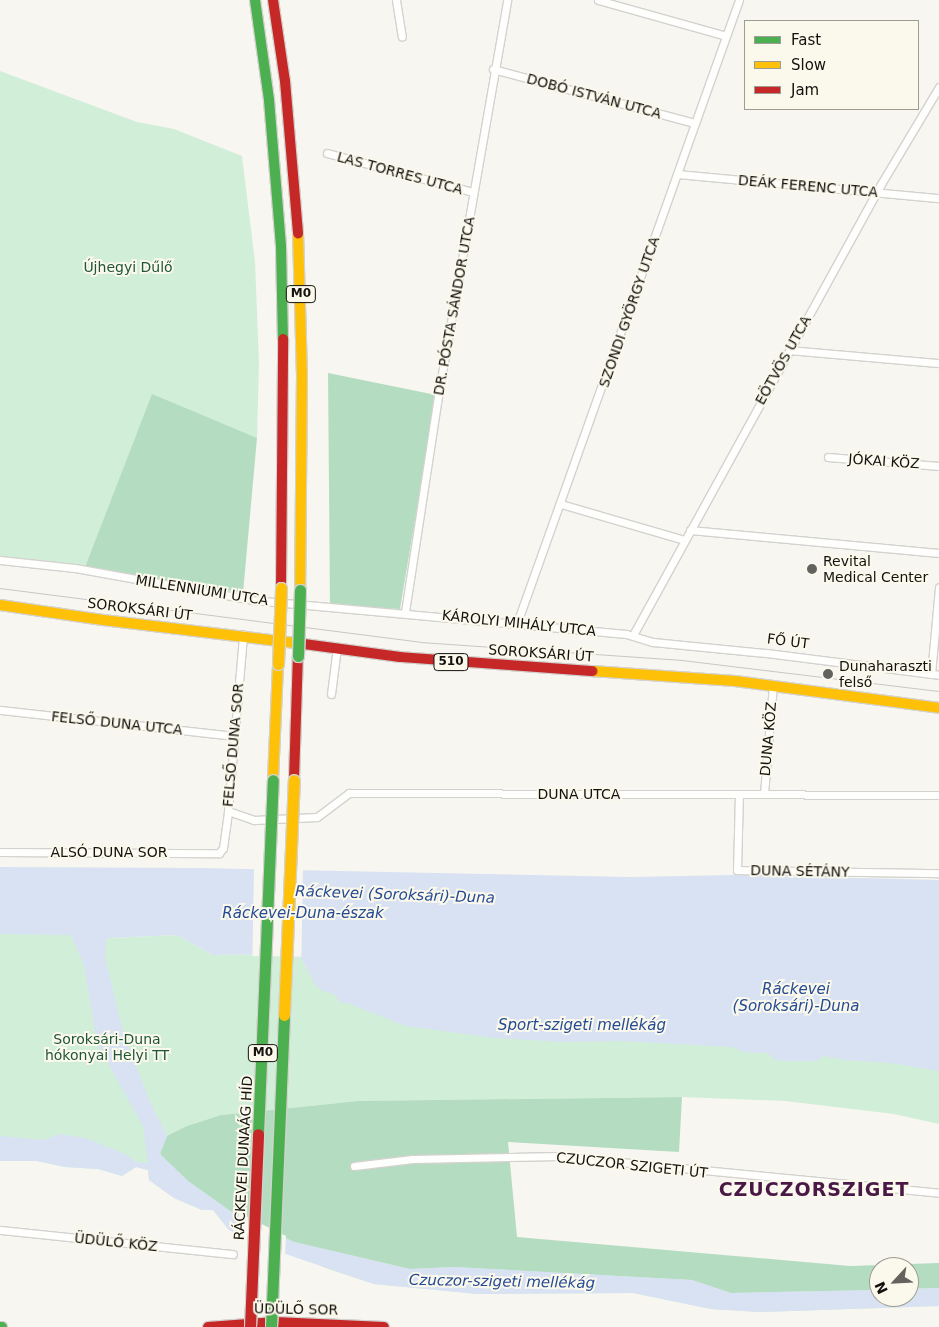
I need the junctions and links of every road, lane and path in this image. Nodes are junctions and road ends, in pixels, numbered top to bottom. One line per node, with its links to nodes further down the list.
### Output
1 (255, 0): 53 (main road, RÁCKEVEI DUNAÁG HÍD / M0, bridge)
2 (273, 0): 54 (main road, M0, bridge)
3 (396, 0): 8 (street)
4 (507, 0): 9 (street, DR. PÓSTA SÁNDOR UTCA)
5 (598, 0): 7 (street)
6 (739, 0): 7 (street, SZONDI GYÖRGY UTCA)
7 (726, 36): 11 (street, SZONDI GYÖRGY UTCA)
8 (402, 37)
9 (493, 69): 11 (street, DOBÓ ISTVÁN UTCA); 14 (street, DR. PÓSTA SÁNDOR UTCA)
10 (939, 87): 15 (street, EÖTVÖS UTCA)
11 (695, 123): 13 (street, SZONDI GYÖRGY UTCA)
12 (327, 153): 14 (street, LAS TORRES UTCA)
13 (678, 174): 15 (street, DEÁK FERENC UTCA); 21 (street, SZONDI GYÖRGY UTCA)
14 (473, 192): 28 (street, DR. PÓSTA SÁNDOR UTCA)
15 (876, 192): 16 (street, DEÁK FERENC UTCA); 17 (street, EÖTVÖS UTCA)
16 (939, 198)
17 (789, 350): 18 (street); 22 (street, EÖTVÖS UTCA)
18 (939, 363)
19 (828, 457): 20 (street, JÓKAI KÖZ)
20 (939, 466)
21 (561, 504): 23 (street); 29 (street, SZONDI GYÖRGY UTCA)
22 (690, 530): 23 (street, EÖTVÖS UTCA); 24 (street)
23 (684, 540): 31 (street, EÖTVÖS UTCA)
24 (939, 553)
25 (0, 560): 28 (street, MILLENNIUMI UTCA)
26 (939, 587): 33 (street)
27 (0, 605): 30 (main road, SOROKSÁRI ÚT / 510)
28 (405, 612): 29 (street, KÁROLYI MIHÁLY UTCA)
29 (516, 622): 31 (street, KÁROLYI MIHÁLY UTCA)
30 (243, 635): 32 (main road, SOROKSÁRI ÚT / 510); 39 (street, FELSŐ DUNA SOR)
31 (633, 636): 33 (street, FŐ ÚT)
32 (337, 647): 35 (main road, SOROKSÁRI ÚT / 510); 36 (street)
33 (931, 674): 34 (street, FŐ ÚT)
34 (939, 675)
35 (773, 685): 37 (main road, SOROKSÁRI ÚT / 510); 41 (street, DUNA KÖZ)
36 (331, 694)
37 (939, 709)
38 (0, 710): 39 (street, FELSŐ DUNA UTCA)
39 (234, 736): 43 (street, FELSŐ DUNA SOR)
40 (739, 794): 41 (street, DUNA UTCA); 43 (street, DUNA UTCA); 46 (street, DUNA SÉTÁNY)
41 (764, 794): 42 (street, DUNA UTCA)
42 (939, 795)
43 (228, 811): 45 (street, FELSŐ DUNA SOR)
44 (0, 852): 45 (street, ALSÓ DUNA SOR)
45 (219, 853)
46 (939, 873)
47 (354, 1166): 48 (street, CZUCZOR SZIGETI ÚT)
48 (939, 1193)
49 (0, 1230): 50 (street, ÜDÜLŐ KÖZ)
50 (232, 1254)
51 (308, 1325): 52 (main road, ÜDÜLŐ SOR); 55 (main road, ÜDÜLŐ SOR)
52 (208, 1327)
53 (250, 1327)
54 (271, 1327)
55 (384, 1327)

